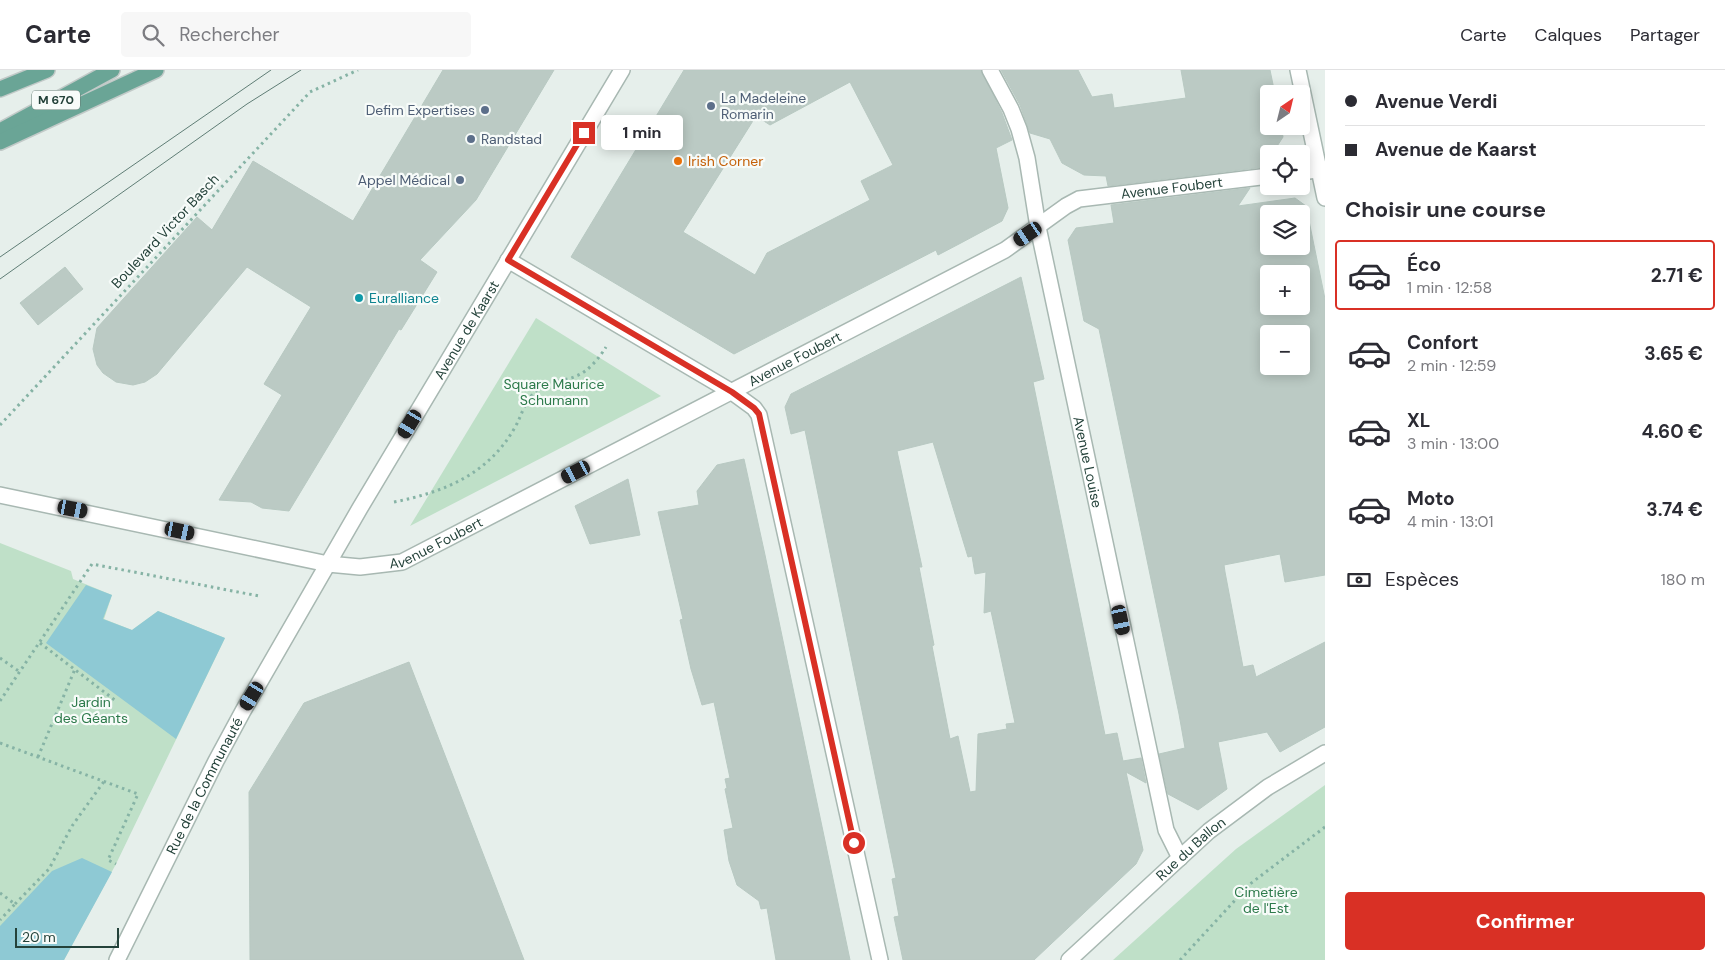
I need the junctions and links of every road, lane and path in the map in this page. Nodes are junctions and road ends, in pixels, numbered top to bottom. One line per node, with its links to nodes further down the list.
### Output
1 (47, 70): 8 (main road, M 670)
2 (112, 70): 9 (main road, M 670)
3 (156, 70): 10 (main road)
4 (358, 70): 18 (path, Boulevard Victor Basch)
5 (622, 70): 15 (street, Avenue de Kaarst)
6 (990, 70): 14 (street, Avenue Louise)
7 (1298, 70): 11 (street)
8 (0, 89)
9 (0, 131)
10 (0, 142)
11 (1322, 169): 13 (street)
12 (1260, 177): 14 (street, Avenue Foubert)
13 (1325, 198)
14 (1038, 227): 17 (street, Avenue Foubert); 34 (street, Avenue Louise)
15 (508, 260): 16 (street); 20 (street, Avenue de Kaarst)
16 (619, 325): 17 (street); 20 (path)
17 (732, 392): 21 (street, Avenue Foubert); 40 (street)
18 (0, 425)
19 (0, 495): 21 (street, Avenue Foubert)
20 (360, 508): 21 (street, Avenue de Kaarst)
21 (328, 564): 39 (street, Rue de la Communauté)
22 (259, 596): 23 (path)
23 (40, 643): 25 (path); 26 (path)
24 (0, 658): 26 (path)
25 (75, 669): 27 (path); 31 (path)
26 (20, 672): 28 (path)
27 (116, 700)
28 (0, 702)
29 (0, 743): 31 (path)
30 (1325, 753): 34 (street, Rue du Ballon)
31 (38, 757): 32 (path)
32 (105, 780): 35 (path); 37 (path)
33 (1325, 827): 42 (path)
34 (1180, 858): 41 (street, Rue du Ballon)
35 (116, 864)
36 (0, 893): 37 (path)
37 (15, 904): 38 (path)
38 (0, 920)
39 (117, 960)
40 (880, 960)
41 (1069, 960)
42 (1180, 960)

